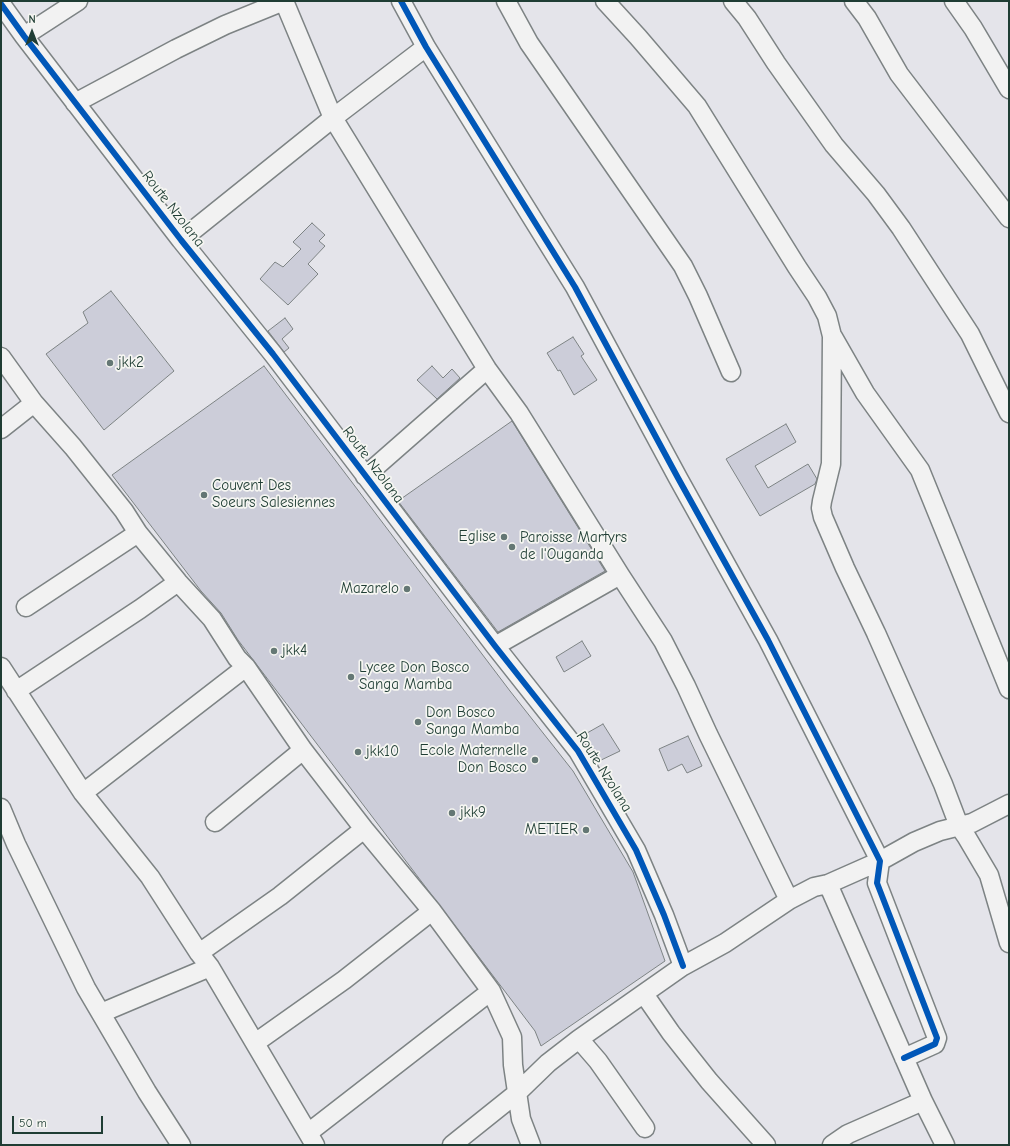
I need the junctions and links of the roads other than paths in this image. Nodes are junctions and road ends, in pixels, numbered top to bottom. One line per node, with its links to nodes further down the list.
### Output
1 (78, 1): 10 (street)
2 (284, 1): 13 (street); 14 (street)
3 (401, 1): 11 (street)
4 (506, 1): 20 (street)
5 (605, 1): 17 (street)
6 (733, 1): 22 (street)
7 (854, 1): 15 (street)
8 (954, 1): 12 (street)
9 (1, 4): 10 (street, Route Nzolana)
10 (24, 36): 13 (street, Route Nzolana)
11 (426, 47): 14 (street); 42 (street)
12 (1009, 89)
13 (75, 103): 16 (street, Route Nzolana)
14 (333, 118): 16 (street); 19 (street)
15 (1009, 218)
16 (181, 240): 24 (street, Route Nzolana)
17 (832, 336): 32 (street); 39 (street)
18 (1, 357): 21 (street)
19 (487, 369): 24 (street); 26 (street)
20 (731, 372)
21 (34, 403): 23 (street); 25 (street)
22 (1009, 413)
23 (1, 429)
24 (365, 476): 29 (street, Route Nzolana)
25 (138, 533): 27 (street); 28 (street)
26 (620, 575): 29 (street); 44 (street)
27 (178, 582): 31 (street); 33 (street)
28 (26, 607)
29 (495, 646): 48 (street, Route Nzolana)
30 (1, 667): 33 (street)
31 (246, 667): 34 (street); 35 (street)
32 (1009, 689)
33 (16, 691): 35 (street)
34 (303, 750): 38 (street); 40 (street)
35 (83, 793): 47 (street)
36 (1009, 804): 39 (street)
37 (1, 808): 41 (street)
38 (215, 822)
39 (959, 826): 42 (street); 46 (street)
40 (364, 829): 45 (street); 47 (street)
41 (9, 846): 51 (street)
42 (880, 861): 43 (street); 54 (street)
43 (828, 884): 44 (street); 54 (street)
44 (789, 900): 48 (street)
45 (432, 911): 49 (street); 53 (street)
46 (1009, 943)
47 (205, 960): 51 (street); 53 (street)
48 (683, 966): 50 (street)
49 (491, 991): 55 (street); 58 (street)
50 (644, 994): 52 (street); 62 (street)
51 (101, 1013): 59 (street)
52 (579, 1039): 55 (street); 57 (street)
53 (255, 1042): 58 (street)
54 (904, 1058): 56 (street)
55 (517, 1093): 60 (street); 61 (street)
56 (923, 1101): 63 (street); 64 (street)
57 (645, 1128)
58 (311, 1139)
59 (181, 1145)
60 (452, 1145)
61 (531, 1145)
62 (766, 1145)
63 (832, 1145)
64 (945, 1145)

